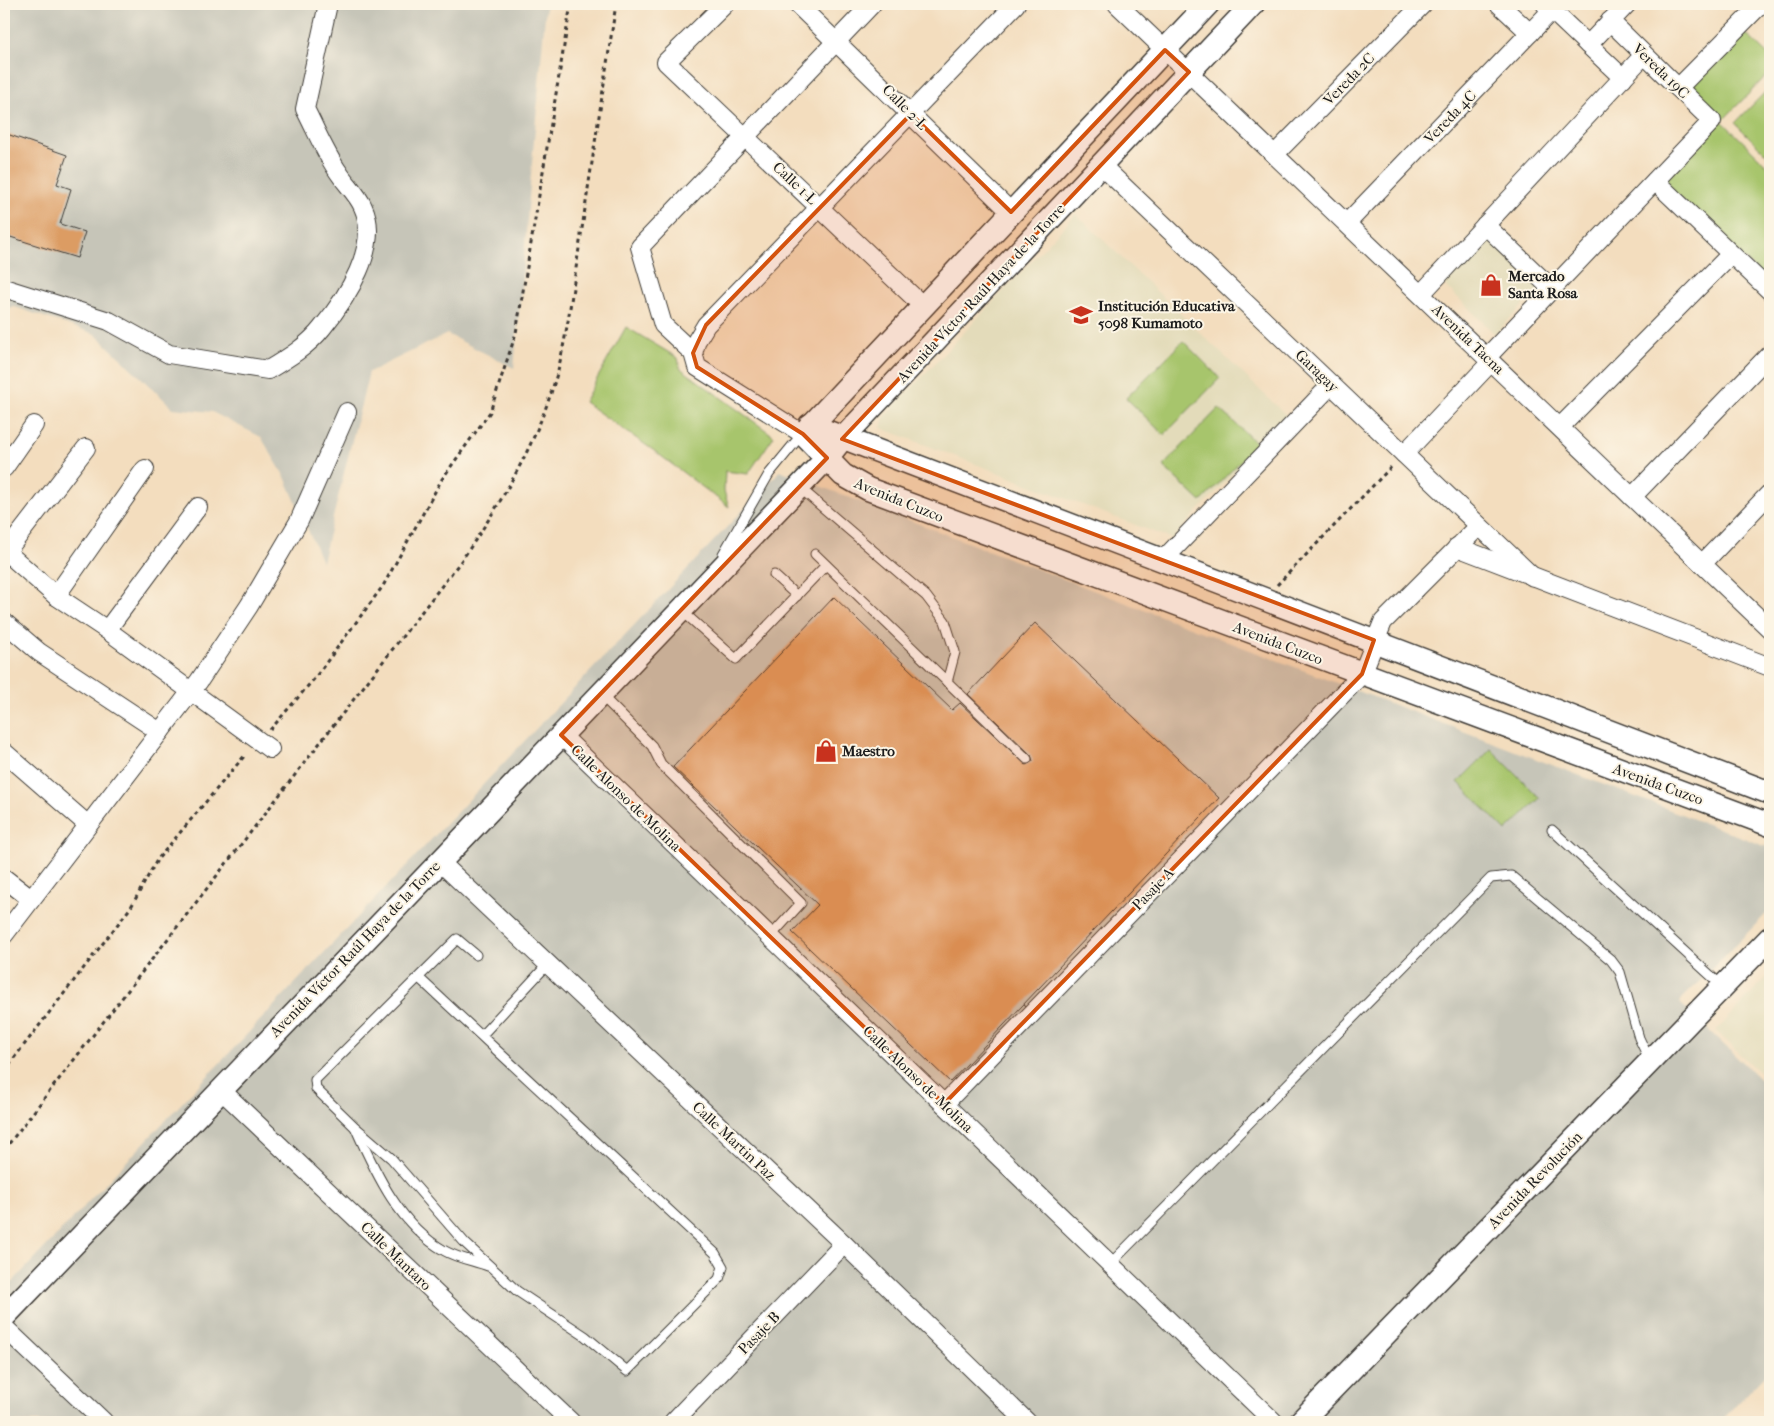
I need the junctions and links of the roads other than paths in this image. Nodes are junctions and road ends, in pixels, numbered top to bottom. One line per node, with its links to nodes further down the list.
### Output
1 (328, 4): 34 (street)
2 (725, 4): 24 (street, Calle 1-L)
3 (797, 4): 16 (street, Calle 2-L)
4 (872, 4): 16 (street)
5 (1016, 4): 23 (street)
6 (1117, 4): 18 (street, Avenida Tacna)
7 (1208, 4): 18 (street, Avenida Víctor Raúl Haya de la Torre)
8 (1253, 4): 20 (street, Avenida Víctor Raúl Haya de la Torre)
9 (1423, 4): 25 (street, Vereda 2C)
10 (1499, 4): 15 (street)
11 (1627, 4): 14 (street)
12 (1761, 4): 22 (street)
13 (1548, 7): 15 (street, Vereda 4C); 17 (street)
14 (1610, 21): 17 (street); 19 (street, Vereda 19C)
15 (1530, 33): 30 (street, Vereda 4C)
16 (836, 40): 23 (street, Calle 2-L); 24 (street)
17 (1588, 44): 21 (street)
18 (1165, 50): 20 (street, Avenida Tacna); 29 (street, Avenida Víctor Raúl Haya de la Torre)
19 (1644, 55): 21 (street); 22 (street, Vereda 19C)
20 (1189, 72): 25 (street, Avenida Tacna); 26 (street, Avenida Víctor Raúl Haya de la Torre)
21 (1623, 78): 31 (street)
22 (1678, 88): 27 (street, Vereda 19C)
23 (911, 114): 28 (street); 29 (street, Calle 2-L)
24 (745, 137): 28 (street, Calle 1-L); 38 (street)
25 (1275, 154): 30 (street, Avenida Tacna)
26 (1101, 166): 41 (street, Garagay); 46 (street, Avenida Víctor Raúl Haya de la Torre)
27 (1655, 181): 32 (street); 35 (street)
28 (820, 207): 37 (street, Calle 1-L); 38 (street)
29 (1011, 212): 37 (street, Avenida Víctor Raúl Haya de la Torre)
30 (1347, 223): 36 (street, Avenida Tacna)
31 (1485, 225): 35 (street); 36 (street)
32 (1731, 254): 33 (street); 44 (street)
33 (1768, 284)
34 (4, 288)
35 (1552, 289): 40 (street)
36 (1420, 294): 40 (street, Avenida Tacna)
37 (922, 306): 45 (street, Avenida Víctor Raúl Haya de la Torre)
38 (693, 353): 45 (street)
39 (1770, 354): 54 (street)
40 (1489, 359): 44 (street, Avenida Tacna); 48 (street)
41 (1331, 385): 48 (street, Garagay); 60 (street)
42 (347, 412): 76 (street)
43 (34, 425): 50 (street)
44 (1560, 427): 54 (street, Avenida Tacna)
45 (806, 429): 46 (street, Avenida Cuzco); 49 (street, Avenida Cuzco); 65 (lane, Avenida Víctor Raúl Haya de la Torre)
46 (842, 439): 49 (street, Avenida Víctor Raúl Haya de la Torre); 60 (street, Avenida Cuzco)
47 (86, 448): 58 (street)
48 (1404, 454): 56 (street, Garagay)
49 (827, 458): 52 (street, Avenida Víctor Raúl Haya de la Torre); 74 (street, Avenida Cuzco)
50 (4, 468)
51 (145, 469): 66 (street)
52 (799, 487): 65 (street, Avenida Víctor Raúl Haya de la Torre); 75 (lane)
53 (1770, 493): 61 (street)
54 (1632, 497): 61 (street, Avenida Tacna)
55 (198, 507): 71 (street)
56 (1478, 526): 57 (street); 64 (street, Garagay)
57 (1457, 547): 64 (street); 72 (street)
58 (5, 551): 66 (street)
59 (815, 554): 62 (lane)
60 (1162, 562): 72 (street, Avenida Cuzco)
61 (1702, 564): 70 (street, Avenida Tacna)
62 (826, 565): 67 (lane); 75 (lane)
63 (774, 575): 67 (lane)
64 (1533, 577): 73 (street)
65 (708, 582): 68 (street, Avenida Víctor Raúl Haya de la Torre)
66 (56, 596): 71 (street)
67 (796, 596): 68 (lane)
68 (680, 610): 77 (street, Avenida Víctor Raúl Haya de la Torre)
69 (4, 622): 78 (street)
70 (1770, 629)
71 (107, 630): 76 (street)
72 (1374, 640): 74 (street); 83 (street, Avenida Cuzco)
73 (1770, 667)
74 (1362, 674): 85 (street, Avenida Cuzco); 100 (street, Pasaje A)
75 (947, 682): 82 (lane)
76 (191, 692): 78 (street); 80 (street)
77 (600, 694): 79 (street, Avenida Víctor Raúl Haya de la Torre); 91 (lane)
78 (160, 732): 84 (street)
79 (561, 735): 87 (street, Avenida Víctor Raúl Haya de la Torre); 91 (street, Calle Alonso de Molina)
80 (265, 745)
81 (4, 752): 84 (street)
82 (1027, 759)
83 (1770, 793)
84 (88, 825): 89 (street)
85 (1770, 825)
86 (1552, 830): 96 (lane)
87 (439, 861): 94 (street, Calle Martin Paz); 99 (street, Avenida Víctor Raúl Haya de la Torre)
88 (4, 878): 89 (street)
89 (31, 900): 90 (street)
90 (4, 936)
91 (770, 937): 100 (street, Calle Alonso de Molina)
92 (1770, 938): 96 (street, Avenida Revolución)
93 (476, 956): 95 (lane)
94 (548, 964): 97 (lane); 102 (street, Calle Martin Paz)
95 (419, 978): 97 (lane); 101 (lane)
96 (1722, 987): 98 (street, Avenida Revolución)
97 (482, 1035): 104 (lane)
98 (1650, 1061): 103 (lane); 112 (street, Avenida Revolución)
99 (221, 1090): 105 (street, Avenida Víctor Raúl Haya de la Torre); 108 (street, Calle Mantaro)
100 (944, 1104): 103 (street, Calle Alonso de Molina)
101 (355, 1127): 104 (lane); 104 (lane)
102 (844, 1244): 109 (street, Pasaje B); 110 (street, Calle Martin Paz)
103 (1110, 1264): 111 (street, Calle Alonso de Molina)
104 (491, 1267)
105 (4, 1317)
106 (4, 1326): 107 (street)
107 (104, 1422)
108 (570, 1422)
109 (673, 1422)
110 (1027, 1422)
111 (1274, 1422)
112 (1300, 1422)

